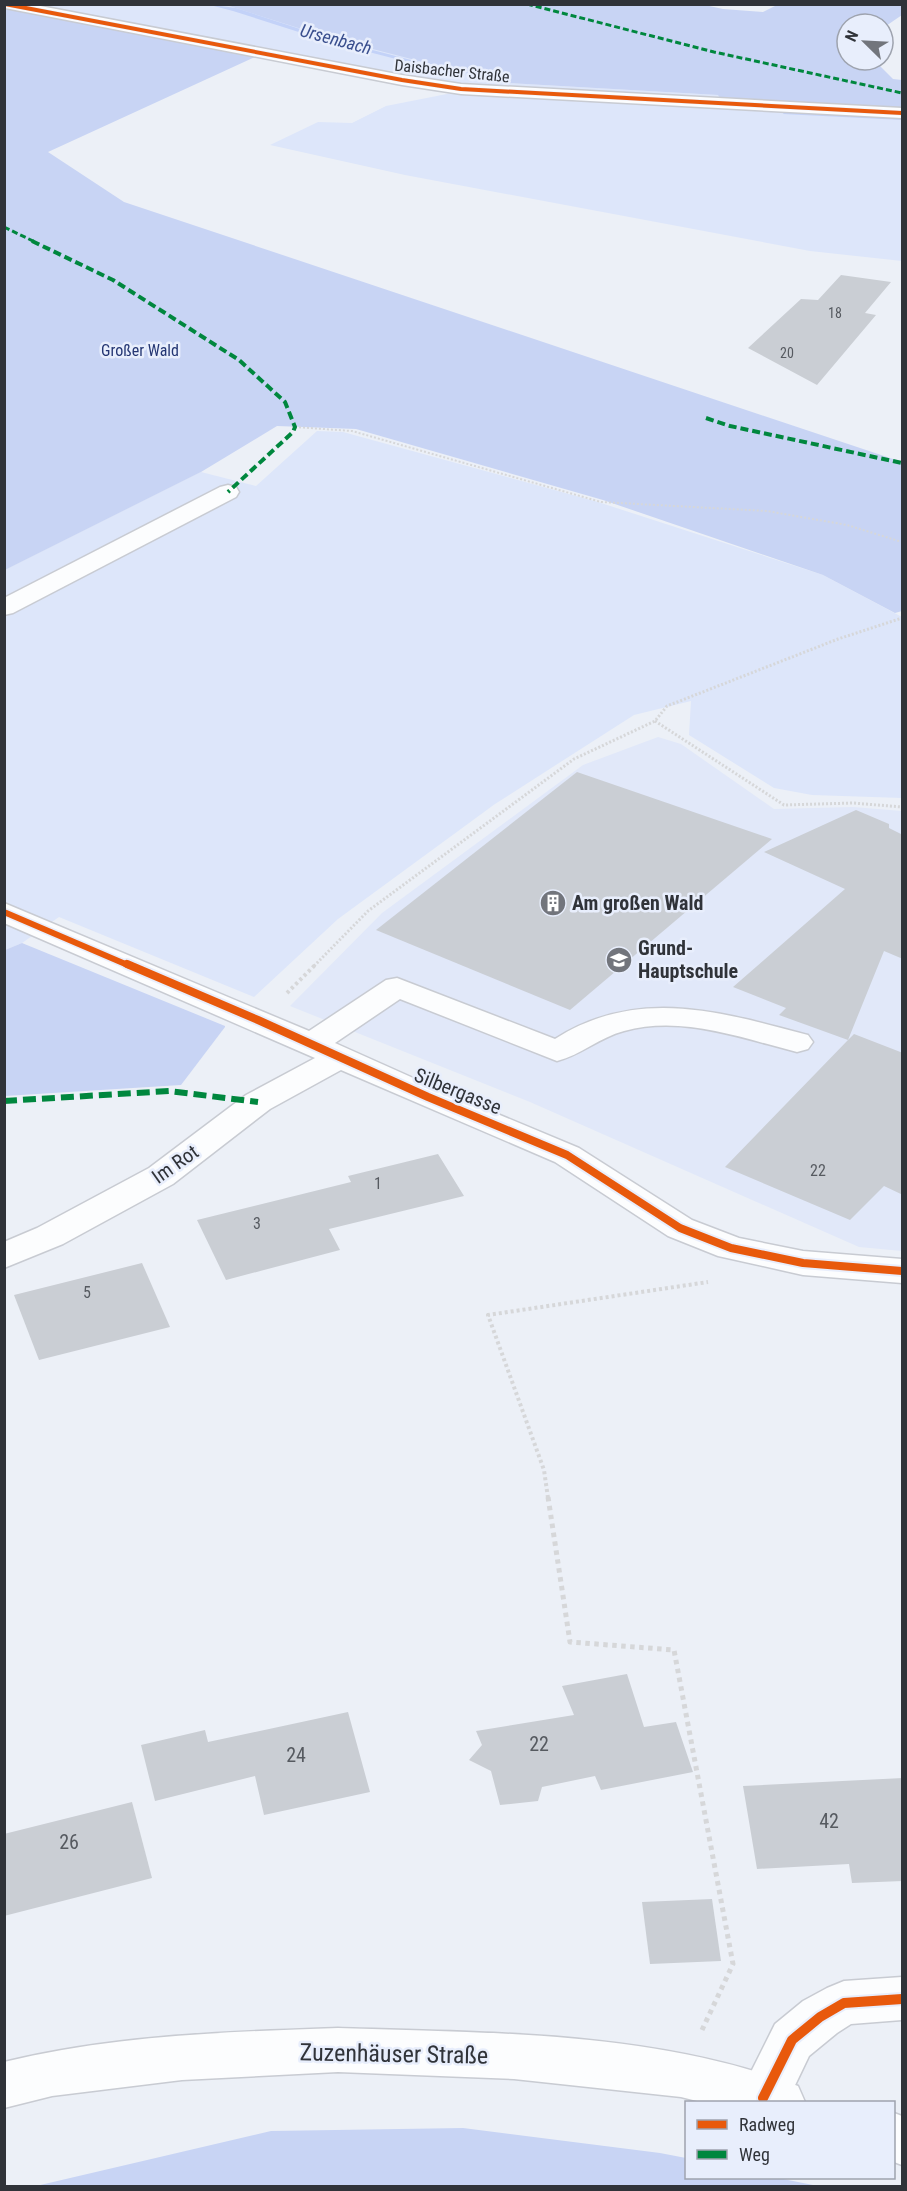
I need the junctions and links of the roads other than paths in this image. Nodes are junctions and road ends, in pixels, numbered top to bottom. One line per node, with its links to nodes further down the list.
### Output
1 (5, 4): 2 (street, Daisbacher Straße)
2 (903, 113)
3 (228, 492): 4 (street)
4 (4, 608)
5 (4, 912): 7 (street, Silbergasse)
6 (797, 1042): 7 (street, Im Rot)
7 (324, 1052): 8 (street, Im Rot); 9 (street, Silbergasse)
8 (4, 1256)
9 (903, 1271)
10 (903, 1999): 12 (street)
11 (4, 2085): 12 (street, Zuzenhäuser Straße)
12 (772, 2100)

